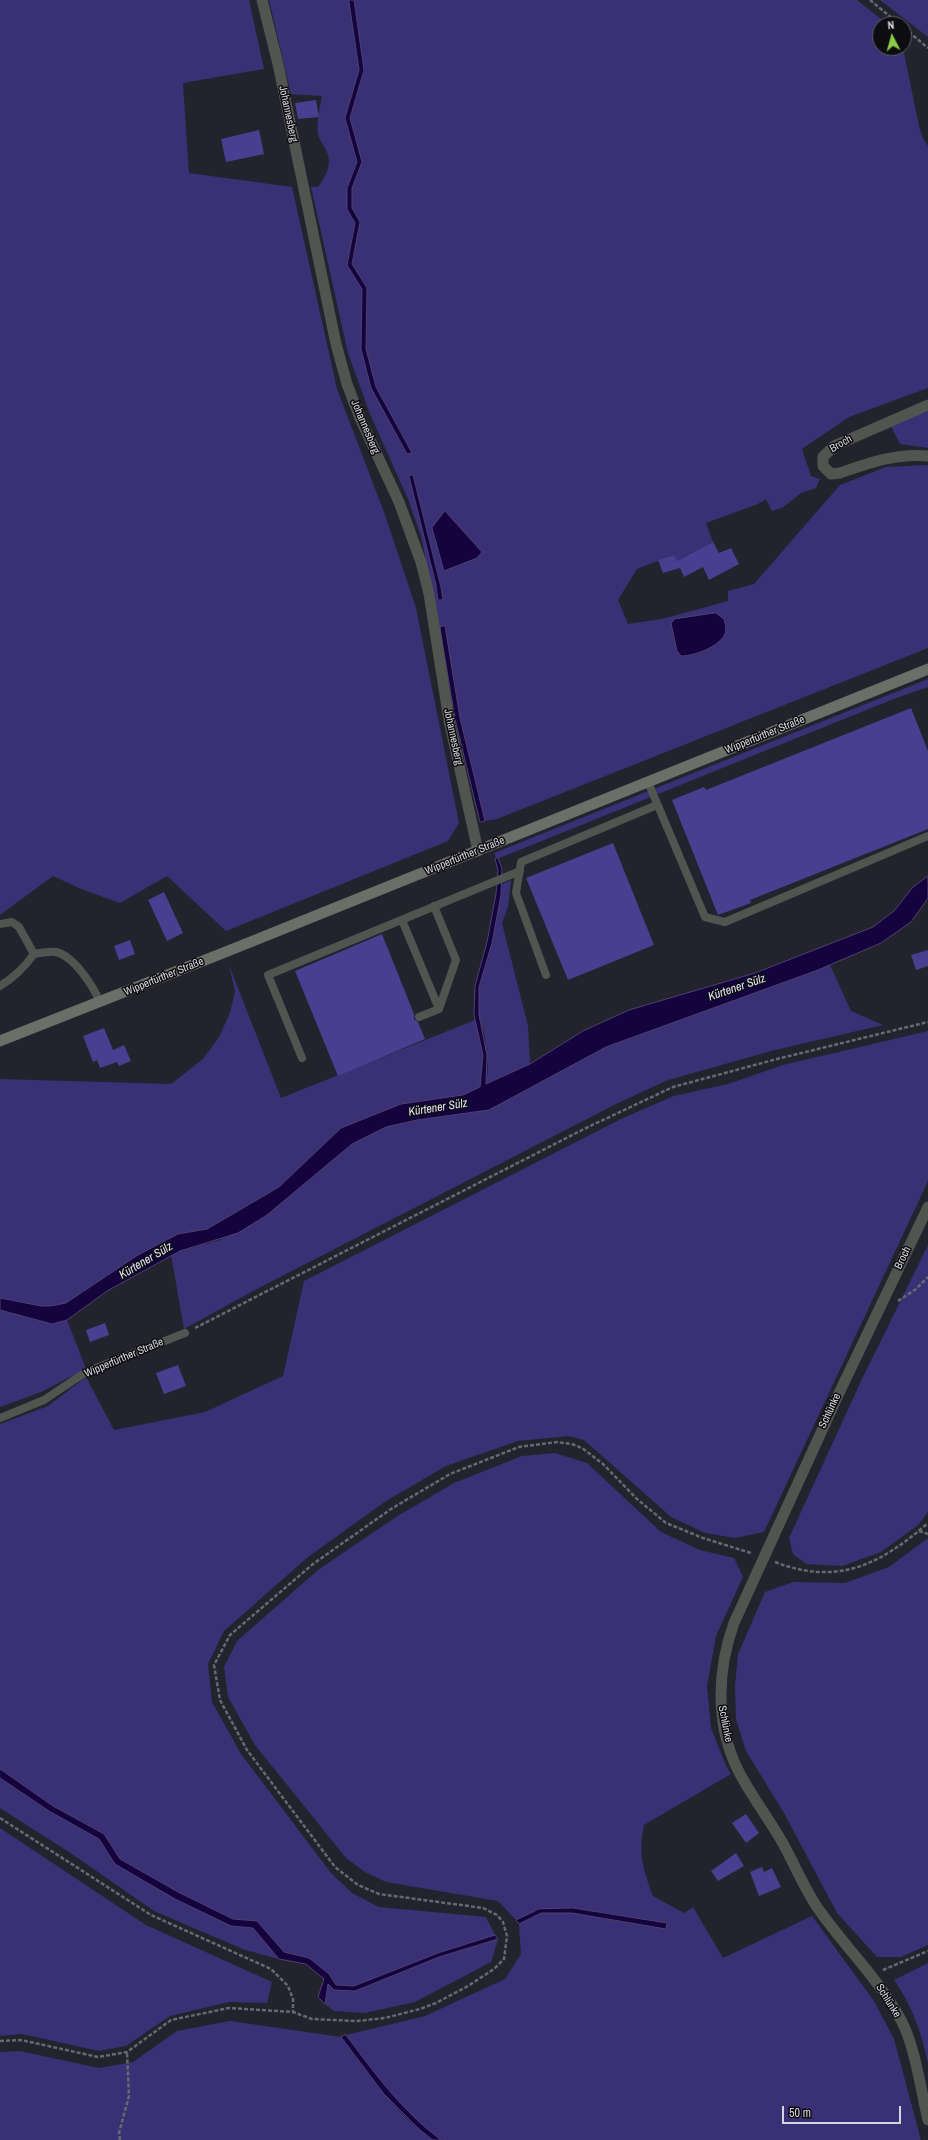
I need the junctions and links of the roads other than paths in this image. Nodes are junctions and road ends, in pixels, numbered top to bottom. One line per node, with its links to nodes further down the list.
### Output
1 (262, 0): 8 (street, Johannesberg)
2 (928, 405): 3 (street, Broch)
3 (928, 456)
4 (928, 669): 5 (main road, Wipperfürther Straße)
5 (648, 782): 6 (lane); 8 (main road, Wipperfürther Straße)
6 (658, 805): 7 (lane); 9 (lane)
7 (928, 836)
8 (478, 851): 16 (main road, Wipperfürther Straße)
9 (520, 871): 10 (lane); 14 (lane)
10 (434, 906): 11 (lane); 17 (lane)
11 (402, 920): 17 (lane); 20 (lane)
12 (0, 924): 13 (lane)
13 (34, 954): 15 (lane); 16 (lane)
14 (546, 975)
15 (0, 986)
16 (100, 1002): 19 (main road, Wipperfürther Straße)
17 (439, 1009): 18 (lane)
18 (419, 1017)
19 (0, 1041)
20 (302, 1058)
21 (928, 1207): 22 (street, Broch)
22 (879, 1308): 25 (street, Schlünke)
23 (185, 1333): 24 (lane, Wipperfürther Straße)
24 (0, 1418)
25 (928, 2120)

